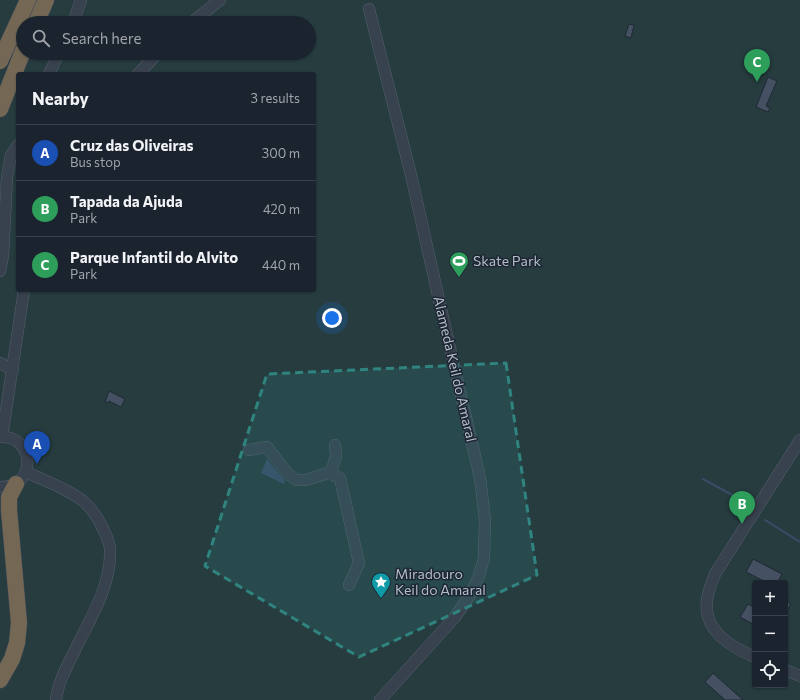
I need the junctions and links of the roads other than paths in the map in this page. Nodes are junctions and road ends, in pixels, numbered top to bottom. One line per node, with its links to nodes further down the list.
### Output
1 (28, 0): 6 (highway)
2 (46, 0): 7 (highway)
3 (81, 0): 8 (street)
4 (220, 0): 9 (street)
5 (370, 9): 38 (street, Alameda Keil do Amaral)
6 (21, 16)
7 (39, 16)
8 (75, 16)
9 (200, 16)
10 (16, 26): 11 (highway)
11 (0, 60)
12 (19, 60): 17 (highway)
13 (56, 60): 15 (street)
14 (151, 60): 16 (street)
15 (50, 72)
16 (140, 72)
17 (0, 109)
18 (16, 148): 19 (street)
19 (0, 271)
20 (24, 292): 22 (street)
21 (0, 362): 22 (street)
22 (13, 370): 23 (street)
23 (1, 437): 28 (street)
24 (800, 440): 32 (street)
25 (335, 445): 27 (street)
26 (256, 458): 27 (street)
27 (331, 472): 31 (street)
28 (21, 478): 29 (street); 36 (highway); 37 (street)
29 (0, 487)
30 (0, 499): 33 (highway)
31 (349, 585)
32 (752, 656)
33 (0, 664)
34 (788, 671): 35 (street)
35 (800, 676)
36 (0, 680)
37 (56, 700)
38 (380, 700)

